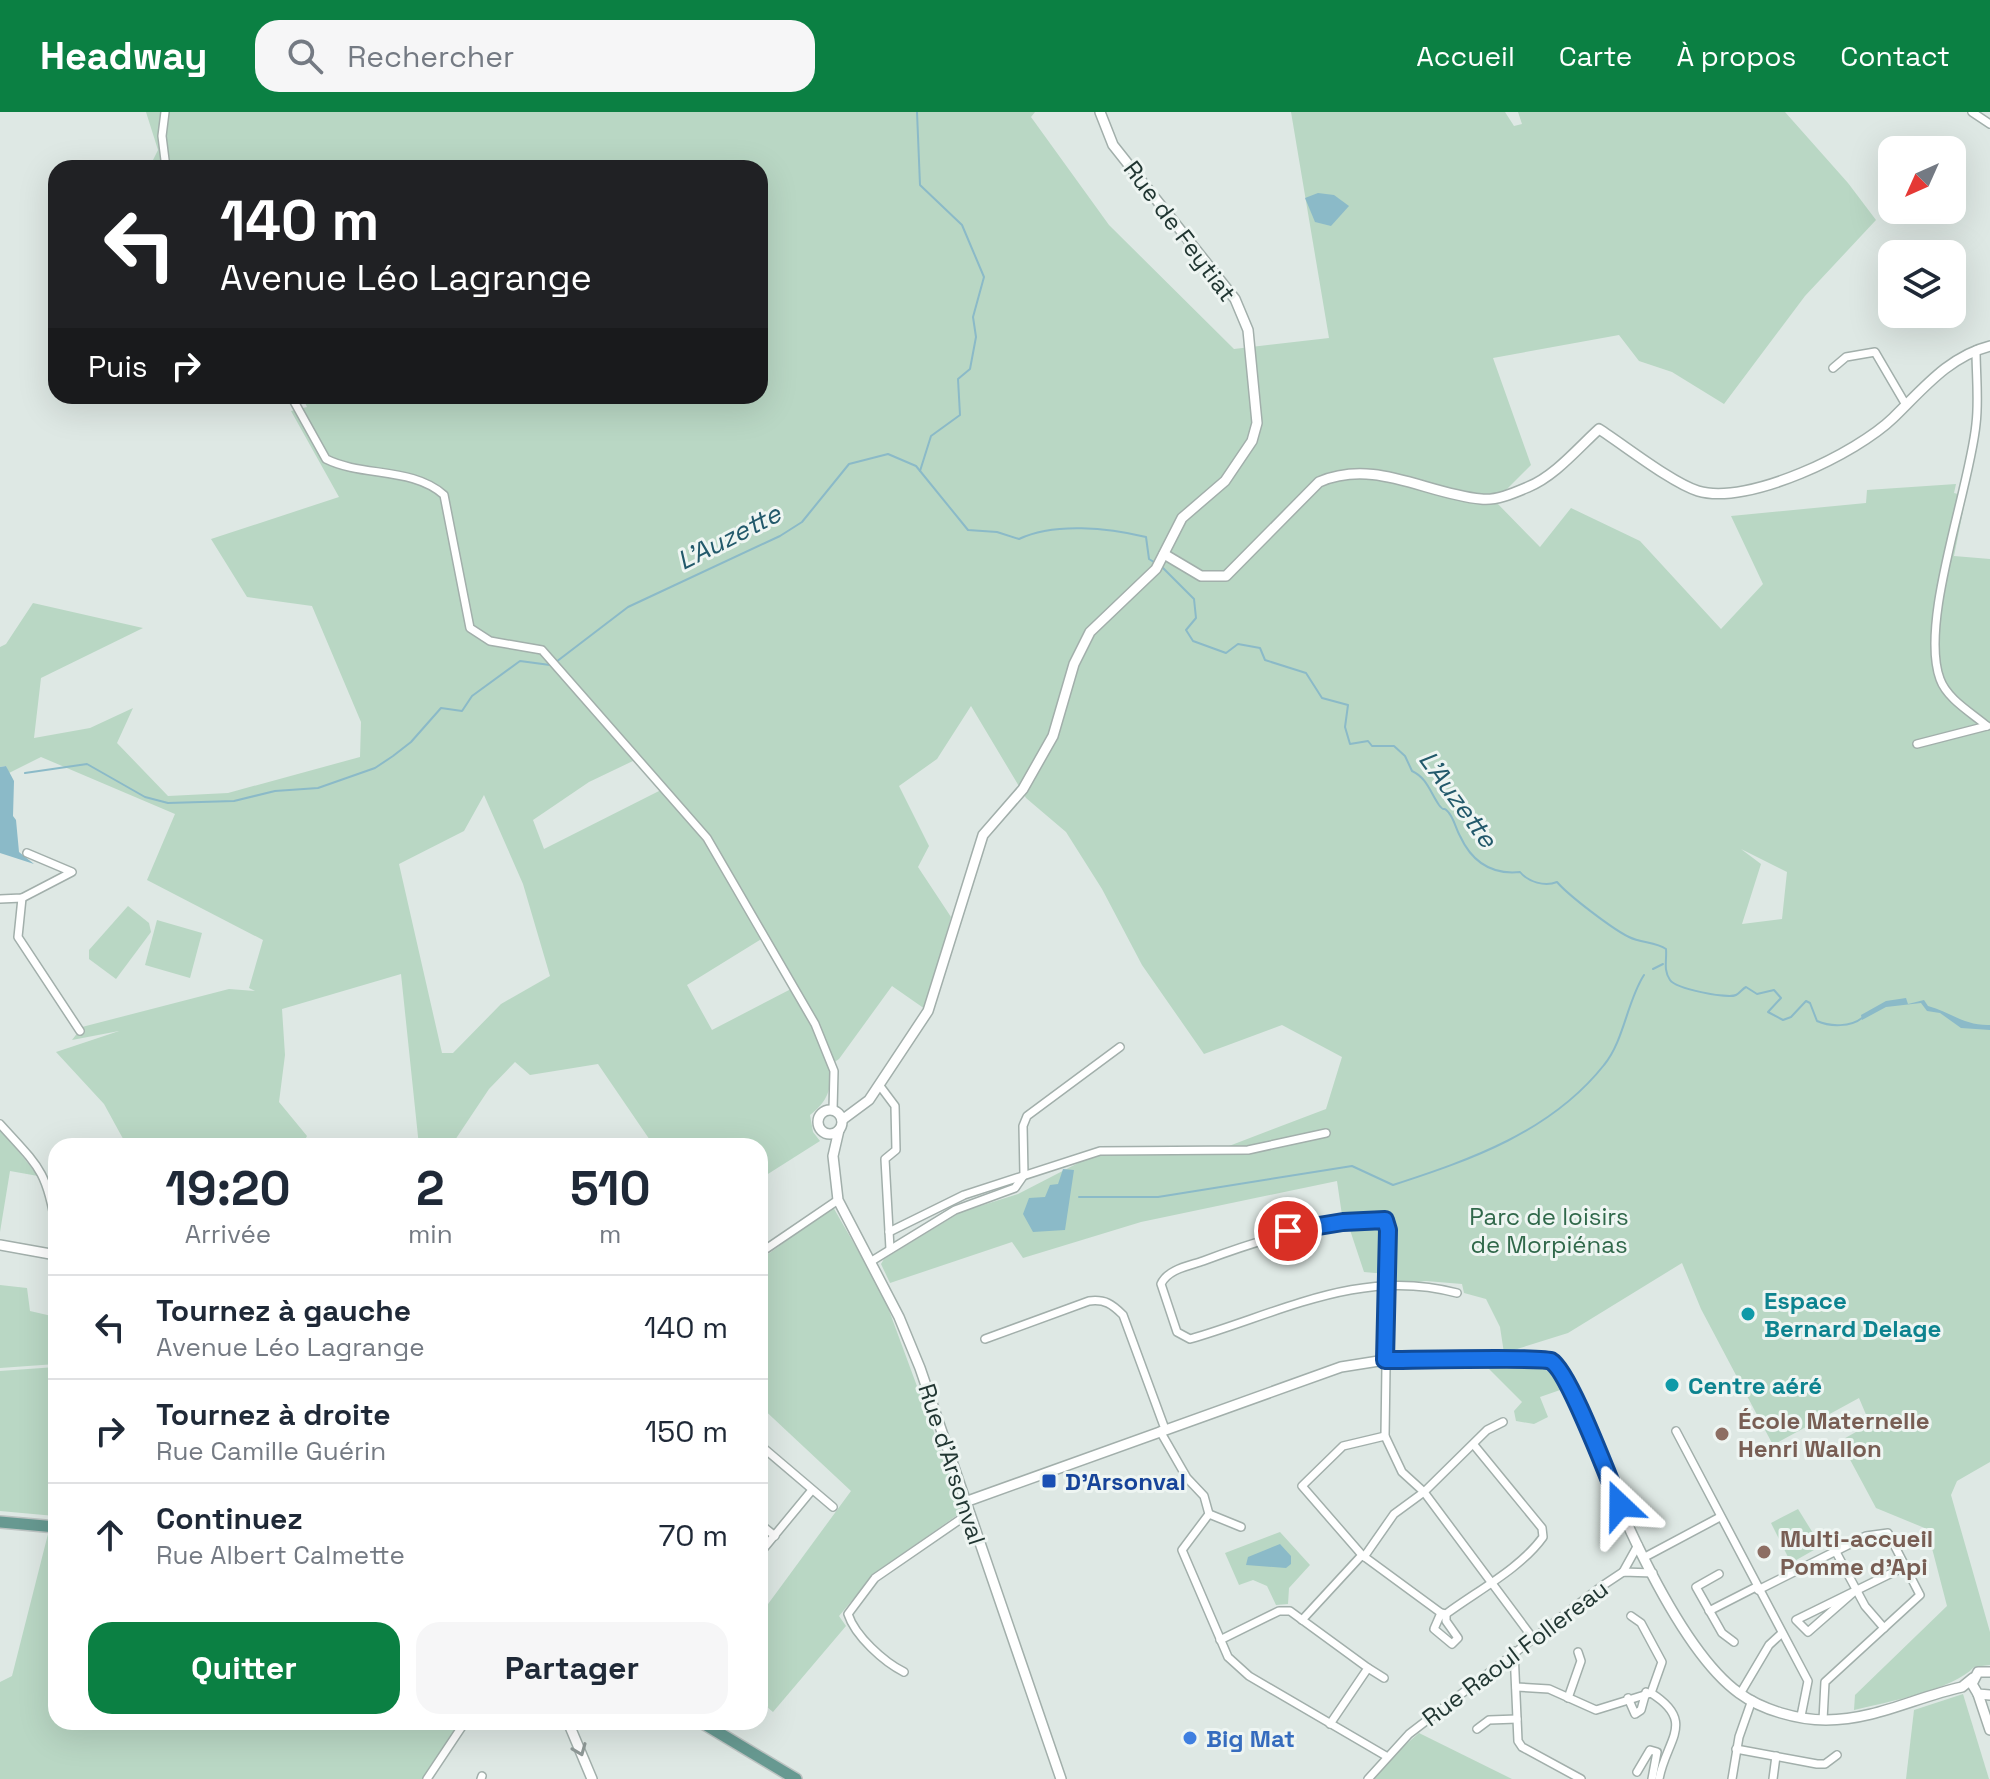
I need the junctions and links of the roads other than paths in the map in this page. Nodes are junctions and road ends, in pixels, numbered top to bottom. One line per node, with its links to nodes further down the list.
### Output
1 (165, 112): 5 (street)
2 (1100, 112): 11 (street, Rue de Feytiat)
3 (1972, 112): 4 (street)
4 (1990, 124)
5 (165, 160)
6 (1990, 346): 7 (street)
7 (1976, 350): 10 (street); 12 (street)
8 (1833, 368): 10 (street)
9 (295, 404): 19 (street)
10 (1906, 405): 11 (street)
11 (1161, 561): 18 (street, Rue de Feytiat)
12 (1917, 744)
13 (27, 853): 14 (street)
14 (22, 898): 15 (street); 16 (street)
15 (0, 899)
16 (80, 1031)
17 (1120, 1047): 25 (street)
18 (880, 1086): 21 (street, Rue de Feytiat); 28 (street)
19 (833, 1110): 21 (street); 22 (street)
20 (0, 1124): 26 (street)
21 (841, 1125): 22 (street); 24 (street, Rue d'Arsonval)
22 (823, 1131): 24 (street, Rue d'Arsonval)
23 (1326, 1133): 25 (street)
24 (833, 1156): 27 (street, Rue d'Arsonval)
25 (1024, 1175): 28 (street); 31 (street)
26 (48, 1182)
27 (838, 1200): 30 (street); 33 (street, Rue d'Arsonval)
28 (889, 1232): 31 (street)
29 (0, 1245): 32 (street)
30 (768, 1248)
31 (890, 1249): 33 (street)
32 (48, 1254)
33 (870, 1262): 46 (street, Rue d'Arsonval)
34 (1387, 1285): 34 (street); 35 (street); 37 (street)
35 (1457, 1293)
36 (985, 1339): 39 (street)
37 (1385, 1360): 39 (street); 41 (street); 57 (street)
38 (1503, 1422): 42 (street)
39 (1162, 1430): 46 (street); 49 (street)
40 (1676, 1431): 50 (street)
41 (1385, 1436): 45 (street); 59 (street)
42 (1474, 1445): 45 (street); 65 (street)
43 (768, 1452): 44 (street)
44 (812, 1490): 47 (street); 55 (street)
45 (1424, 1492): 59 (street); 65 (street)
46 (965, 1502): 48 (street, Rue d'Arsonval)
47 (833, 1507)
48 (968, 1514): 80 (street); 114 (street, Rue d'Arsonval)
49 (1209, 1514): 53 (street); 74 (street)
50 (1720, 1517): 60 (street); 66 (street)
51 (0, 1522): 52 (main road)
52 (48, 1526)
53 (1241, 1527)
54 (768, 1530): 55 (street)
55 (775, 1536): 56 (street)
56 (768, 1544)
57 (1638, 1545): 60 (street); 62 (street)
58 (1836, 1552): 61 (street); 66 (street); 67 (street)
59 (1363, 1556): 65 (street); 70 (street)
60 (1645, 1557): 63 (street)
61 (1906, 1566): 67 (street); 71 (street)
62 (1623, 1572): 63 (street, Rue Raoul Follereau); 73 (street, Rue Raoul Follereau)
63 (1653, 1573): 91 (street)
64 (1719, 1574): 68 (street)
65 (1491, 1581): 73 (street)
66 (1757, 1588): 68 (street); 72 (street)
67 (1856, 1590): 67 (street); 71 (street)
68 (1709, 1611): 75 (street)
69 (1631, 1616): 89 (street)
70 (1302, 1620): 74 (street); 79 (street)
71 (1884, 1628): 86 (street)
72 (1782, 1633): 85 (street); 91 (street)
73 (1532, 1637): 76 (street, Rue Raoul Follereau)
74 (1220, 1640): 100 (street)
75 (1734, 1642)
76 (1514, 1651): 78 (street, Rue Raoul Follereau); 82 (street)
77 (1578, 1652): 93 (street)
78 (1497, 1665): 82 (street); 108 (street, Rue Raoul Follereau)
79 (1368, 1668): 83 (street); 100 (street)
80 (904, 1672)
81 (1990, 1672): 84 (street)
82 (1515, 1675): 87 (street)
83 (1384, 1678)
84 (1973, 1678): 88 (street); 90 (street)
85 (1808, 1681): 86 (street); 97 (street)
86 (1825, 1682): 99 (street)
87 (1516, 1687): 93 (street); 98 (street)
88 (1962, 1687): 90 (street); 99 (street)
89 (1648, 1692): 94 (street); 94 (street); 118 (street)
90 (1976, 1693): 92 (street); 96 (street)
91 (1740, 1694): 95 (street)
92 (1990, 1696): 96 (street)
93 (1568, 1698): 94 (street)
94 (1628, 1698)
95 (1752, 1700): 97 (street); 106 (street)
96 (1984, 1713): 105 (street)
97 (1801, 1716): 99 (street)
98 (1517, 1719): 101 (street); 116 (street)
99 (1823, 1720)
100 (1330, 1724): 108 (street)
101 (1477, 1729)
102 (460, 1730): 111 (street)
103 (571, 1730): 112 (street, one-way to 112)
104 (714, 1730): 113 (main road)
105 (1990, 1730)
106 (1736, 1749): 109 (street); 119 (street)
107 (1837, 1755): 109 (street)
108 (1386, 1756): 115 (street, Rue Raoul Follereau)
109 (1776, 1756): 120 (street)
110 (1637, 1772): 117 (street)
111 (427, 1779)
112 (592, 1779)
113 (796, 1779)
114 (1061, 1779)
115 (1368, 1779)
116 (1581, 1779)
117 (1652, 1779)
118 (1659, 1779)
119 (1732, 1779)
120 (1773, 1779)

